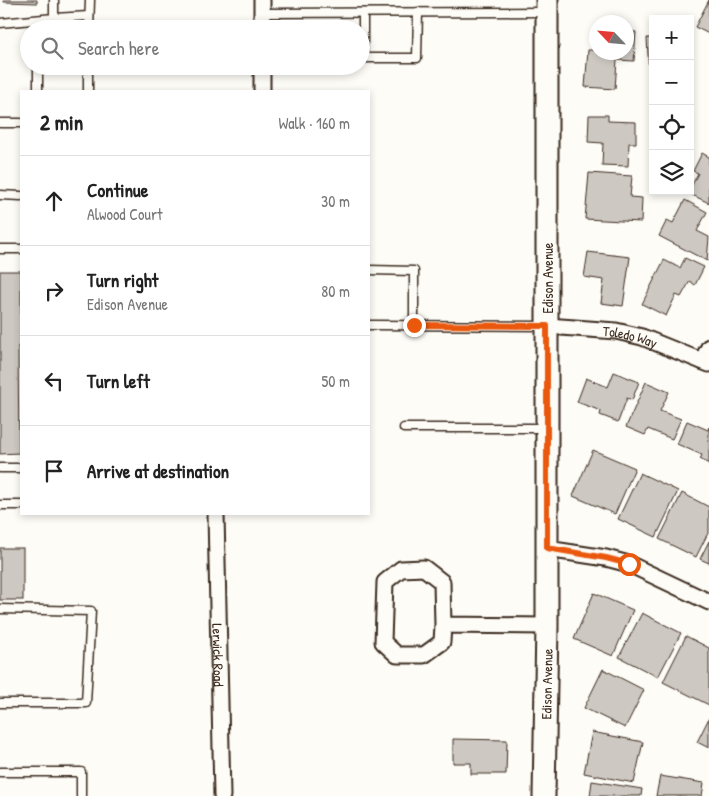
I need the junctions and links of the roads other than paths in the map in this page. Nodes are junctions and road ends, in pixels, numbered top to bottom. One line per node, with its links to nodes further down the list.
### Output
1 (54, 0): 8 (lane)
2 (90, 0): 7 (lane)
3 (547, 6): 5 (lane); 32 (street, Edison Avenue)
4 (262, 7): 6 (lane); 12 (street)
5 (418, 12): 6 (lane); 16 (lane)
6 (363, 13): 13 (lane)
7 (89, 16): 8 (lane); 11 (lane)
8 (54, 18): 9 (lane)
9 (38, 19): 10 (lane)
10 (28, 20)
11 (89, 20)
12 (262, 20)
13 (363, 20)
14 (20, 21): 15 (lane)
15 (0, 23)
16 (370, 58)
17 (38, 75): 20 (lane)
18 (88, 75): 21 (lane)
19 (262, 75): 22 (street)
20 (38, 90)
21 (88, 90)
22 (262, 90)
23 (0, 123): 24 (lane)
24 (20, 123)
25 (0, 196): 26 (lane)
26 (20, 196)
27 (20, 248): 28 (lane)
28 (0, 249)
29 (370, 270): 31 (lane)
30 (370, 324): 31 (lane)
31 (414, 325): 32 (lane)
32 (547, 326): 33 (street, Toledo Way); 35 (street, Edison Avenue)
33 (707, 357)
34 (404, 428): 35 (lane)
35 (547, 428): 41 (street, Edison Avenue)
36 (0, 468): 37 (lane)
37 (20, 468)
38 (0, 505): 39 (lane)
39 (20, 505)
40 (216, 515): 49 (street, Lerwick Road)
41 (547, 548): 42 (street); 45 (street, Edison Avenue)
42 (709, 602)
43 (0, 609): 46 (lane)
44 (443, 625): 44 (street); 45 (street)
45 (547, 626): 50 (street, Edison Avenue)
46 (0, 703)
47 (0, 772): 48 (lane)
48 (80, 796)
49 (222, 796)
50 (544, 796)

